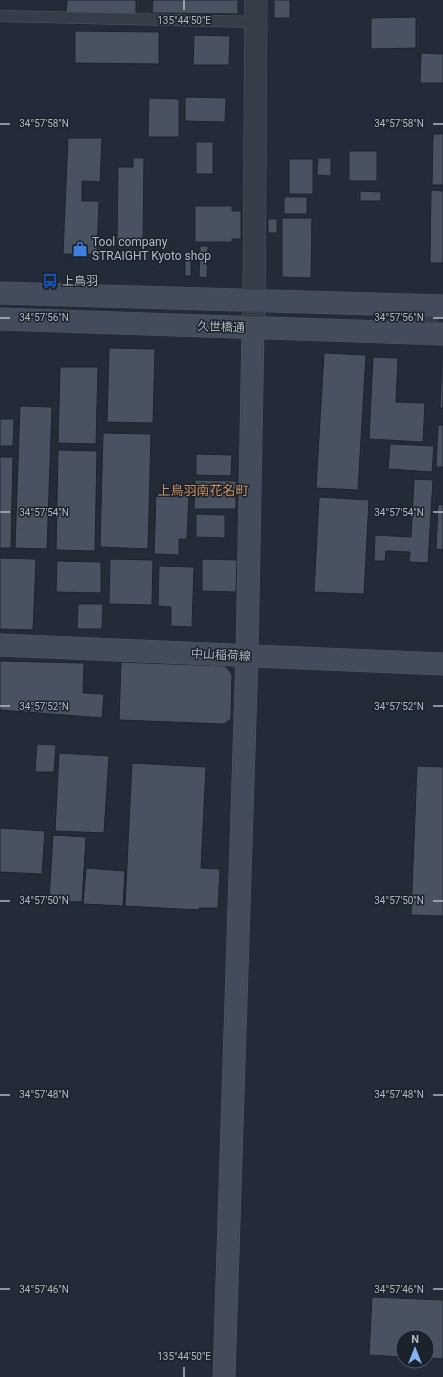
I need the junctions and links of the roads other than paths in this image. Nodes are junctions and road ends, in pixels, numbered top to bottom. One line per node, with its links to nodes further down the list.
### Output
1 (256, 0): 3 (street)
2 (0, 16): 3 (lane)
3 (256, 22): 6 (street)
4 (0, 293): 5 (street)
5 (63, 296): 6 (street); 9 (street)
6 (254, 301): 7 (street); 10 (street)
7 (435, 306): 11 (street)
8 (0, 319): 9 (street, 久世橋通)
9 (63, 322): 10 (street, 久世橋通)
10 (252, 329): 11 (street, 久世橋通); 13 (street)
11 (434, 334)
12 (0, 645): 13 (street, 中山稲荷線)
13 (247, 656): 14 (street, 中山稲荷線); 15 (street)
14 (443, 664)
15 (224, 1377)

